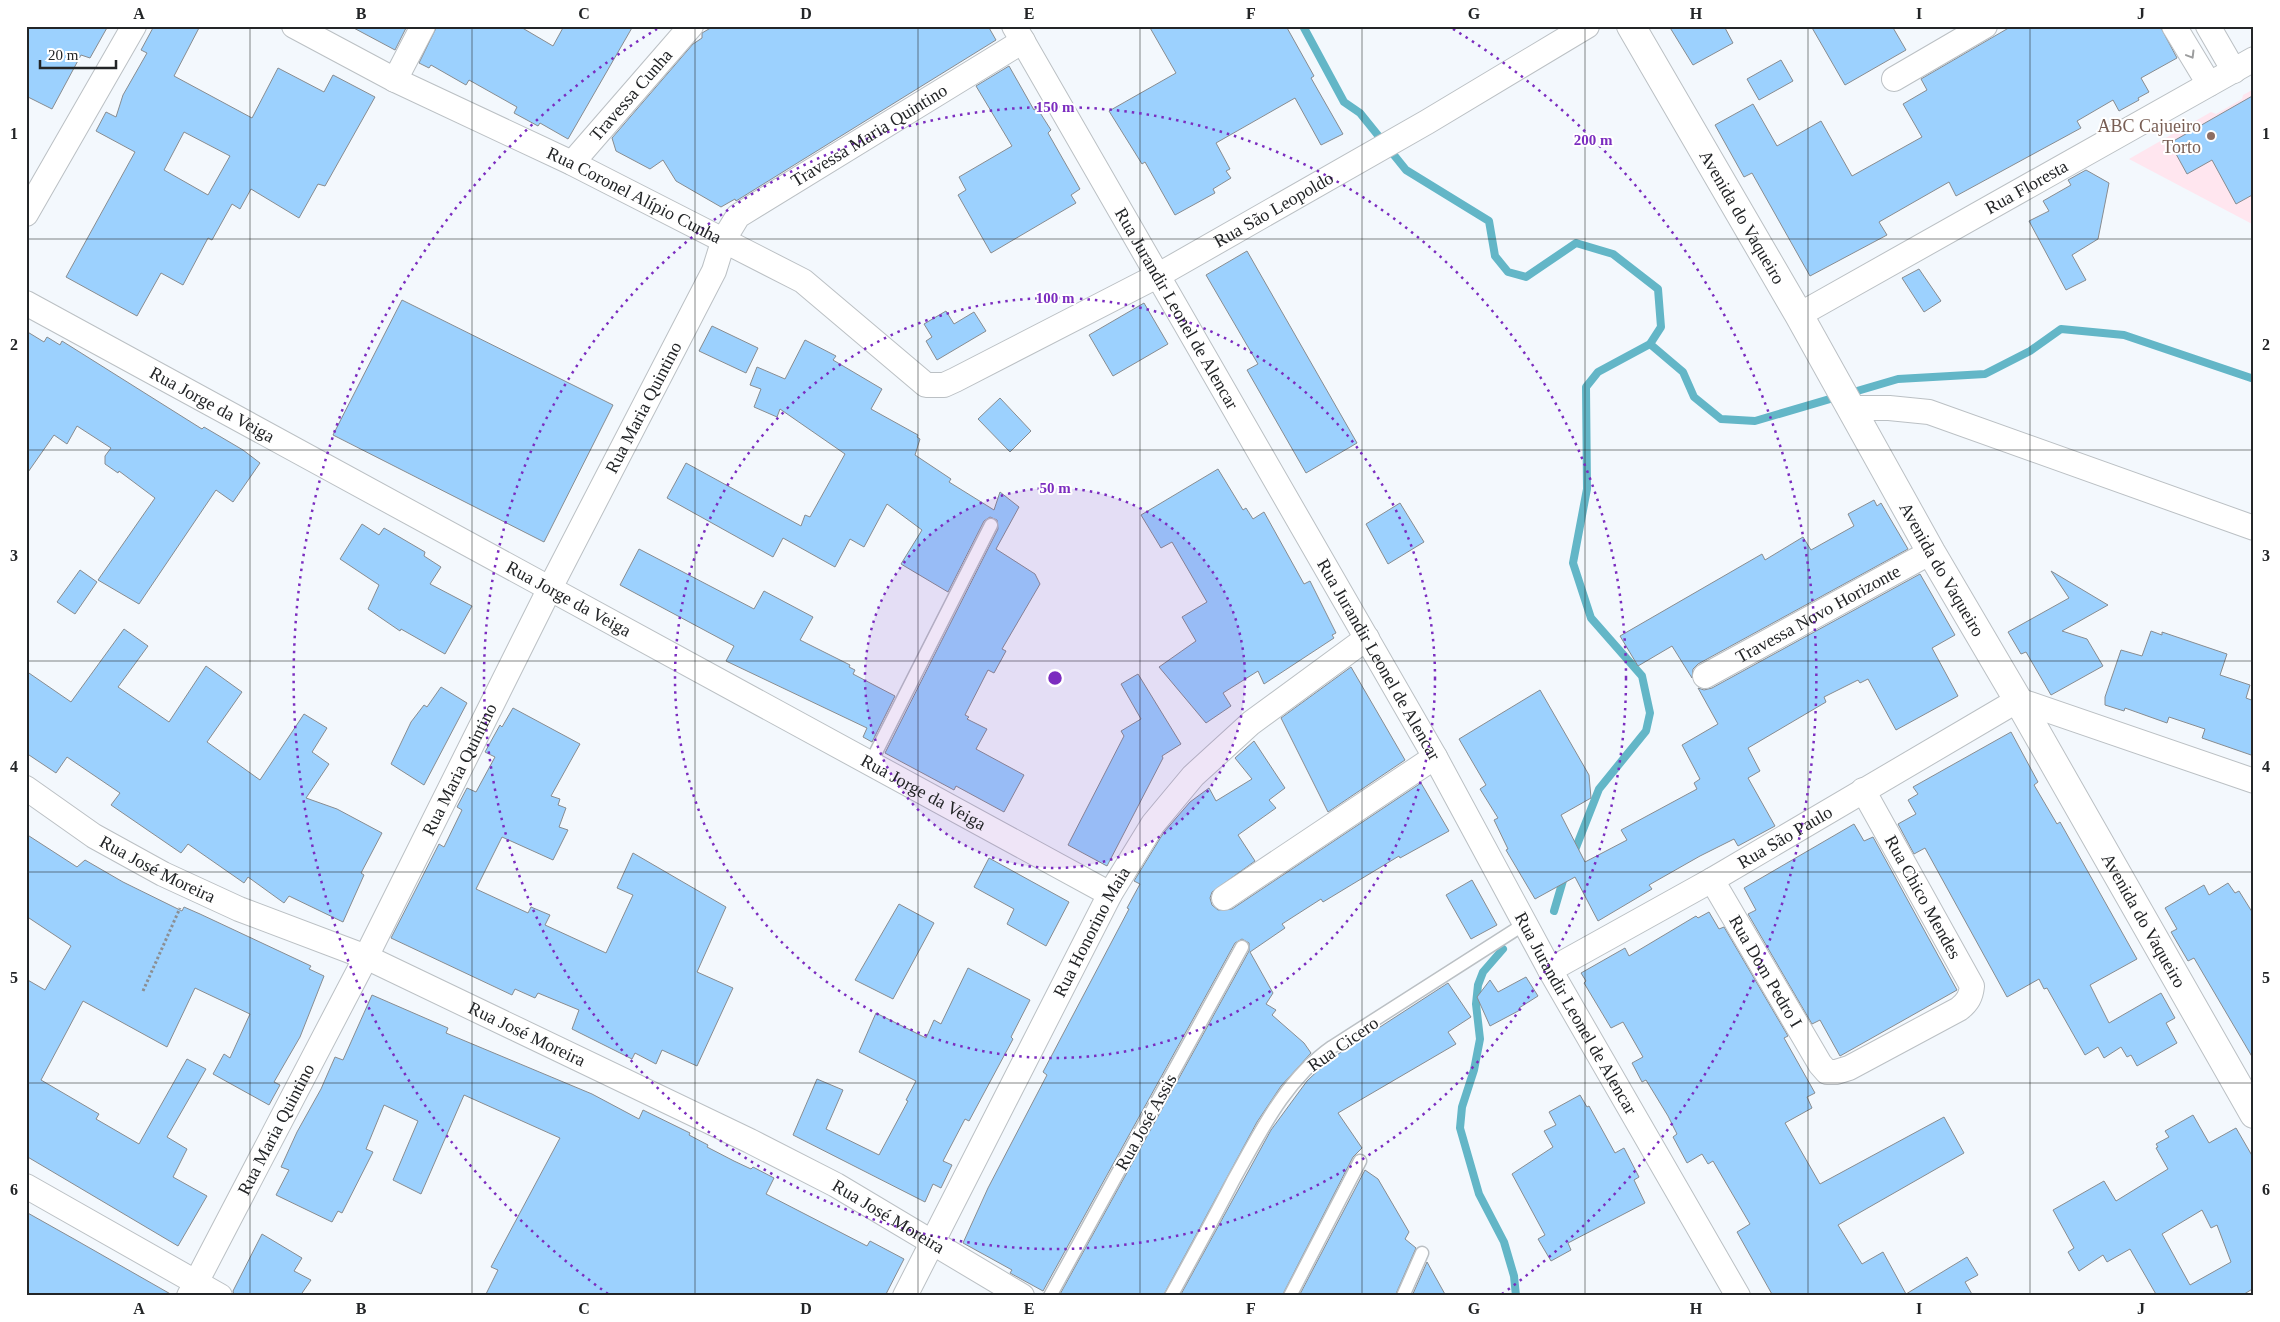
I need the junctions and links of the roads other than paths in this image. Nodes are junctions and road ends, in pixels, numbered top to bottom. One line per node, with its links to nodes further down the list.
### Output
1 (134, 26): 16 (street)
2 (294, 26): 13 (street, Rua Coronel Alípio Cunha)
3 (423, 26): 13 (street)
4 (691, 26): 15 (street, Travessa Cunha)
5 (1587, 26): 18 (street, Rua São Leopoldo)
6 (1631, 26): 20 (street, Avenida do Vaqueiro)
7 (1984, 26): 12 (street)
8 (2174, 26): 14 (street, one-way to 14)
9 (2208, 26): 11 (street)
10 (1018, 34): 17 (street, Travessa Maria Quintino); 18 (street, Rua Jurandir Leonel de Alencar)
11 (2244, 65): 14 (street, Rua Floresta)
12 (1894, 79)
13 (394, 80): 15 (street, Rua Coronel Alípio Cunha)
14 (2208, 84): 20 (street, Rua Floresta)
15 (572, 163): 17 (street, Rua Coronel Alípio Cunha)
16 (26, 214)
17 (724, 239): 21 (street, Rua Coronel Alípio Cunha); 26 (street, Rua Maria Quintino)
18 (1157, 276): 21 (street, Rua São Leopoldo); 27 (street, Rua Jurandir Leonel de Alencar)
19 (26, 303): 26 (street, Rua Jorge da Veiga)
20 (1799, 315): 22 (street, Avenida do Vaqueiro)
21 (955, 380)
22 (1851, 407): 24 (street); 25 (street, Avenida do Vaqueiro)
23 (990, 525): 31 (lane)
24 (2254, 528)
25 (1931, 552): 28 (street, Travessa Novo Horizonte); 29 (street, Avenida do Vaqueiro)
26 (549, 590): 31 (street, Rua Jorge da Veiga); 40 (street, Rua Maria Quintino)
27 (1367, 638): 30 (street, Rua Jurandir Leonel de Alencar); 36 (street, Rua Honorino Maia)
28 (1706, 676)
29 (2018, 700): 32 (street); 34 (street, Rua São Paulo); 43 (street, Avenida do Vaqueiro)
30 (1435, 757): 37 (street); 38 (street, Rua Jurandir Leonel de Alencar)
31 (870, 764): 36 (street, Rua Jorge da Veiga)
32 (2254, 781)
33 (26, 788): 40 (street, Rua José Moreira)
34 (1863, 790): 35 (street, Rua São Paulo); 42 (street, Rua Chico Mendes)
35 (1712, 880): 41 (street, Rua São Paulo); 42 (street, Rua Dom Pedro I)
36 (1110, 894): 46 (street, Rua Honorino Maia)
37 (1224, 898)
38 (1526, 924): 41 (street, Rua Jurandir Leonel de Alencar); 53 (lane, Rua Cicero)
39 (1242, 947): 52 (lane, Rua José Assis)
40 (366, 957): 46 (street, Rua José Moreira); 48 (street, Rua Maria Quintino)
41 (1550, 970): 56 (street, Rua Jurandir Leonel de Alencar)
42 (1820, 1064)
43 (2254, 1114)
44 (1360, 1162): 54 (lane)
45 (26, 1186): 48 (street)
46 (934, 1242): 50 (street, Rua Honorino Maia); 51 (street, Rua José Moreira)
47 (1422, 1254): 55 (lane)
48 (192, 1289): 49 (street)
49 (220, 1296)
50 (905, 1296)
51 (1022, 1296)
52 (1050, 1296)
53 (1171, 1296)
54 (1290, 1296)
55 (1403, 1296)
56 (1738, 1296)

